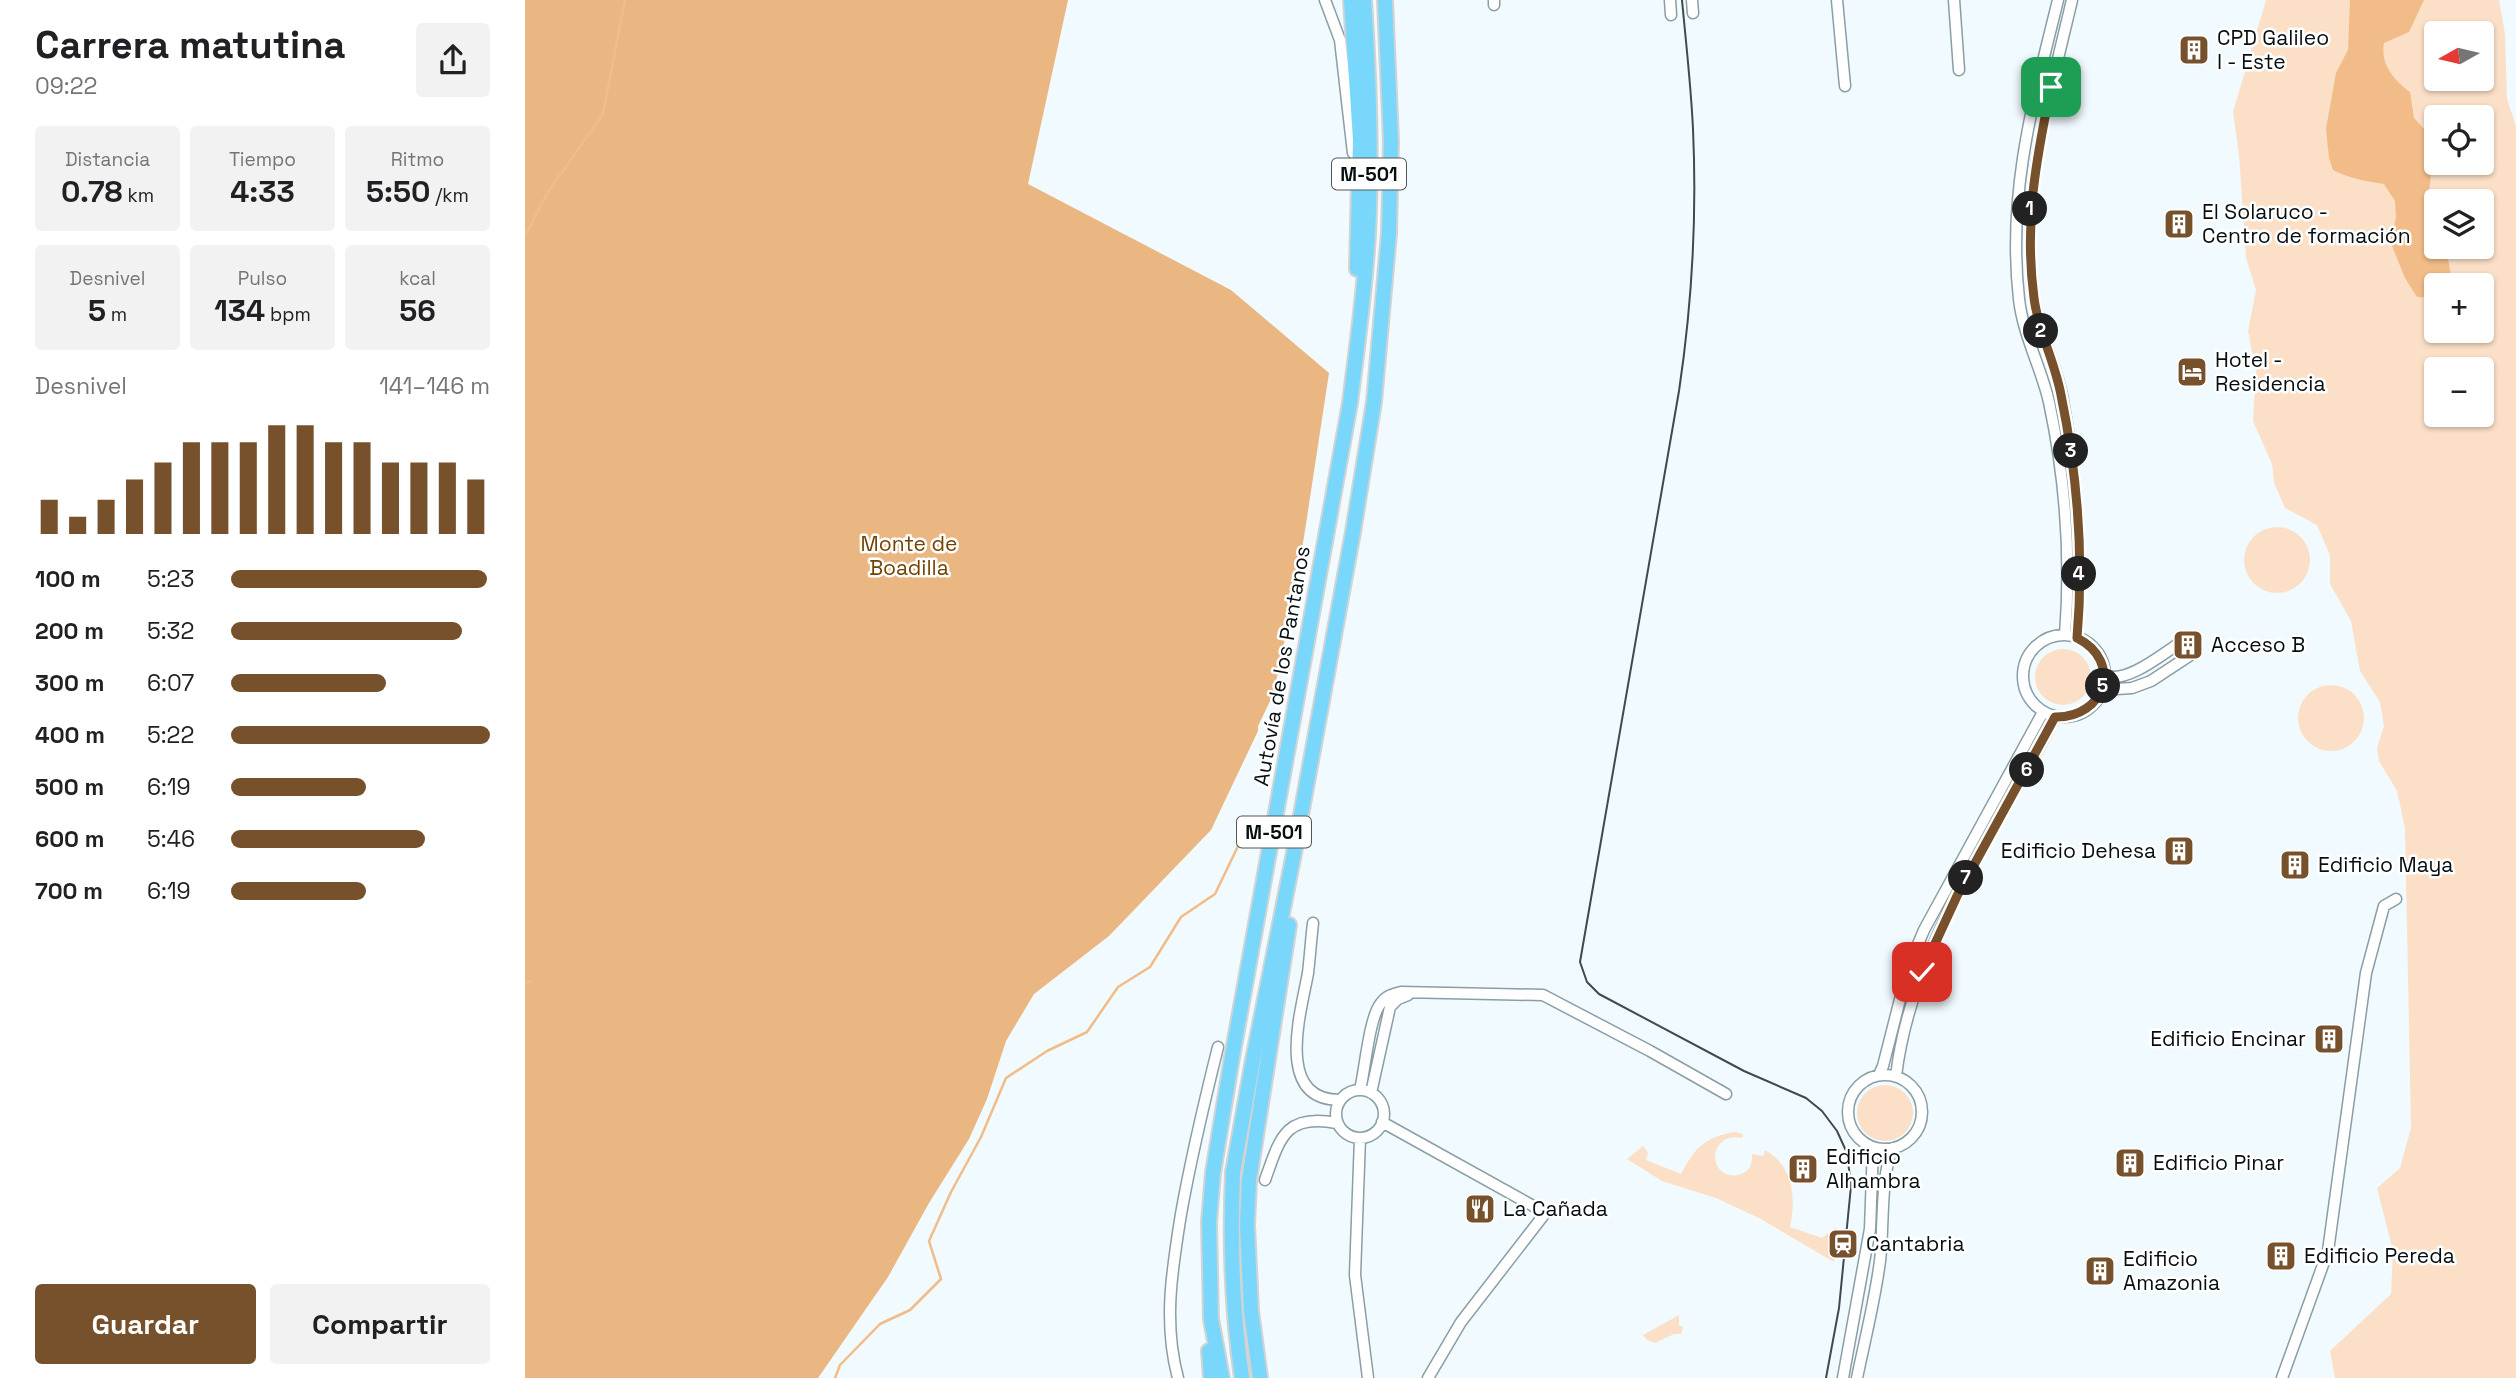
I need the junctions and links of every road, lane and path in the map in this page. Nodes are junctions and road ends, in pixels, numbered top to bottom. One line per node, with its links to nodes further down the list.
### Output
1 (1325, 0): 15 (street)
2 (1350, 0): 15 (highway)
3 (1364, 0): 16 (highway, Autovía de los Pantanos / M-501)
4 (1385, 0): 25 (highway, M-501)
5 (1670, 0): 12 (street)
6 (1692, 0): 11 (street)
7 (1837, 0): 14 (street)
8 (1954, 0): 13 (street)
9 (2059, 0): 17 (street)
10 (2072, 0): 18 (street)
11 (1693, 13)
12 (1671, 15)
13 (1959, 70)
14 (1845, 86)
15 (1357, 235): 16 (highway)
16 (1357, 347): 42 (highway, Autovía de los Pantanos / M-501)
17 (2065, 635): 18 (street); 23 (street)
18 (2077, 638): 21 (street)
19 (2181, 642): 21 (street)
20 (2189, 656): 22 (street)
21 (2104, 674): 22 (street)
22 (2102, 690): 24 (street)
23 (2043, 712): 24 (street); 30 (street)
24 (2055, 717): 31 (street)
25 (1294, 853): 46 (highway, M-501); 47 (highway)
26 (2396, 899): 52 (street)
27 (1313, 923): 35 (street)
28 (1412, 993): 32 (street); 33 (street); 34 (street)
29 (1218, 1047): 43 (street)
30 (1879, 1075): 31 (street); 39 (street)
31 (1896, 1076): 40 (street)
32 (1360, 1090): 33 (street); 35 (street)
33 (1371, 1093): 36 (street)
34 (1726, 1094)
35 (1341, 1100): 37 (street)
36 (1382, 1122): 38 (street); 49 (street)
37 (1337, 1123): 38 (street); 41 (street)
38 (1360, 1138): 48 (street)
39 (1873, 1147): 40 (street); 50 (street)
40 (1893, 1148): 51 (street)
41 (1265, 1180)
42 (1211, 1319): 44 (highway); 45 (highway, Autovía de los Pantanos / M-501)
43 (1178, 1378)
44 (1211, 1378)
45 (1222, 1378)
46 (1242, 1378)
47 (1260, 1378)
48 (1368, 1378)
49 (1428, 1378)
50 (1843, 1378)
51 (1857, 1378)
52 (2282, 1378)

